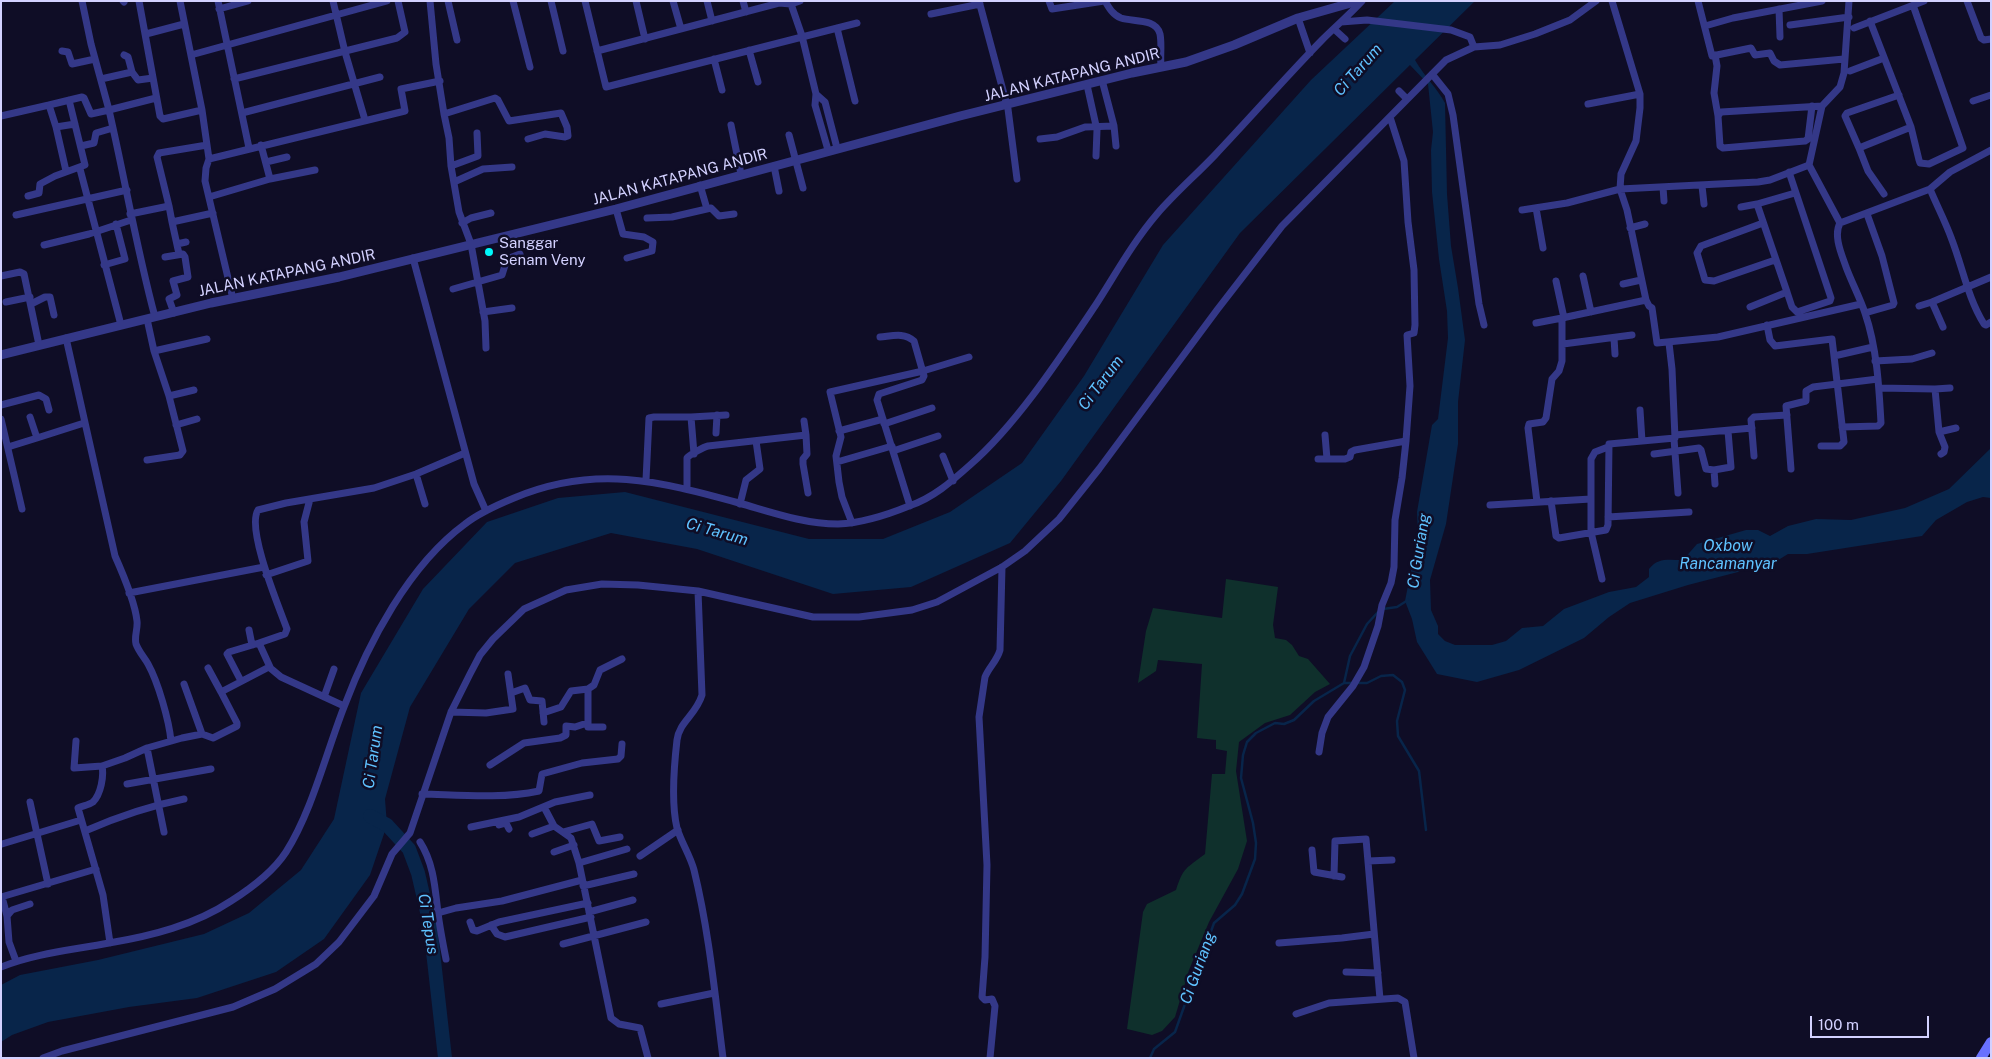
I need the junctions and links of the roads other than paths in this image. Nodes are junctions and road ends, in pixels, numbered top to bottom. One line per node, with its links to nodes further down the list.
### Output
1 (82, 1): 71 (street)
2 (139, 1): 52 (street)
3 (180, 1): 44 (street)
4 (248, 1): 32 (street)
5 (333, 1): 37 (street)
6 (387, 1): 37 (street)
7 (398, 1): 65 (street)
8 (430, 1): 84 (street)
9 (448, 1): 58 (street)
10 (513, 1): 74 (street)
11 (551, 1): 61 (street)
12 (585, 1): 64 (street)
13 (636, 1): 55 (street)
14 (674, 1): 50 (street)
15 (707, 1): 41 (street)
16 (743, 1): 35 (street)
17 (800, 1): 31 (street)
18 (1049, 1): 19 (street)
19 (1104, 1): 75 (street)
20 (1596, 1): 60 (street)
21 (1612, 1): 90 (street)
22 (1698, 1): 47 (street)
23 (1822, 1): 34 (street)
24 (1849, 1): 38 (street)
25 (1924, 1): 33 (street)
26 (1967, 1): 57 (street)
27 (779, 2): 31 (street); 35 (street)
28 (1360, 2): 30 (street, JALAN KATAPANG ANDIR); 40 (street); 43 (street)
29 (980, 3): 36 (street); 98 (street)
30 (1348, 3): 39 (street, JALAN KATAPANG ANDIR)
31 (791, 4): 53 (street)
32 (219, 5): 59 (street)
33 (1913, 5): 42 (street); 116 (street)
34 (1779, 10): 47 (street); 54 (street)
35 (746, 12): 41 (street)
36 (931, 14)
37 (337, 15): 59 (street); 65 (street)
38 (1849, 17): 46 (street); 73 (street)
39 (1298, 18): 67 (street); 75 (street, JALAN KATAPANG ANDIR)
40 (1356, 20): 43 (street); 60 (street)
41 (712, 21): 50 (street)
42 (1870, 21): 49 (street); 70 (street)
43 (1341, 22): 51 (street)
44 (184, 24): 52 (street); 66 (street)
45 (857, 24): 48 (street)
46 (1790, 25)
47 (1705, 26): 69 (street)
48 (837, 28): 53 (street); 96 (street)
49 (1854, 28)
50 (680, 29): 55 (street)
51 (1334, 29): 56 (street); 67 (street)
52 (146, 34): 79 (street)
53 (802, 36): 62 (street); 128 (street)
54 (1780, 37)
55 (645, 39): 64 (street)
56 (1345, 39)
57 (1991, 39)
58 (457, 40)
59 (227, 44): 66 (street); 82 (street)
60 (1474, 47): 80 (street)
61 (563, 50)
62 (749, 50): 72 (street); 85 (street)
63 (62, 51): 71 (street)
64 (598, 51): 72 (street)
65 (345, 52): 82 (street); 86 (street)
66 (191, 54): 104 (street)
67 (1310, 54): 302 (street)
68 (124, 55): 77 (street)
69 (1715, 55): 73 (street); 108 (street)
70 (1884, 58): 76 (street); 91 (street)
71 (95, 59): 81 (street)
72 (714, 59): 88 (street)
73 (1844, 59): 102 (street)
74 (530, 66)
75 (1162, 66): 83 (street, JALAN KATAPANG ANDIR)
76 (1850, 71)
77 (132, 72): 79 (street); 81 (street)
78 (380, 77): 86 (street)
79 (153, 78): 93 (street)
80 (1429, 78): 94 (street); 225 (street)
81 (101, 79): 103 (street)
82 (234, 79): 105 (street)
83 (1102, 80): 87 (street, JALAN KATAPANG ANDIR); 114 (street)
84 (440, 81): 106 (street); 110 (street)
85 (758, 82)
86 (354, 84): 105 (street); 110 (street)
87 (1087, 85): 98 (street, JALAN KATAPANG ANDIR); 113 (street)
88 (722, 90)
89 (1399, 91): 94 (street)
90 (1640, 94): 99 (street); 151 (street)
91 (1899, 95): 116 (street); 127 (street)
92 (1991, 95): 97 (street)
93 (156, 98): 103 (street); 104 (street)
94 (1407, 99): 109 (street)
95 (69, 100): 100 (street); 103 (street); 111 (street)
96 (855, 101)
97 (1973, 101)
98 (1007, 104): 128 (street, JALAN KATAPANG ANDIR); 145 (street)
99 (1588, 104)
100 (49, 105): 107 (street); 115 (street)
101 (1812, 106): 102 (street); 108 (street); 108 (street)
102 (1822, 106): 135 (street)
103 (109, 110): 117 (street)
104 (202, 110): 122 (street)
105 (242, 113): 126 (street)
106 (444, 114): 120 (street); 136 (street)
107 (1, 116)
108 (1718, 116)
109 (1390, 117): 280 (street); 321 (street)
110 (365, 120): 123 (street)
111 (75, 124): 115 (street); 124 (street)
112 (731, 124): 143 (street)
113 (1096, 125): 114 (street); 121 (street); 130 (street)
114 (1114, 126): 125 (street)
115 (56, 127): 141 (street)
116 (1911, 127): 127 (street)
117 (113, 128): 124 (street); 153 (street)
118 (477, 133): 136 (street)
119 (789, 135): 133 (street)
120 (528, 139)
121 (1040, 139)
122 (207, 145): 132 (street); 163 (street)
123 (261, 145): 126 (street); 134 (street)
124 (81, 146): 139 (street)
125 (1116, 146)
126 (249, 148): 132 (street)
127 (1859, 148): 156 (street)
128 (832, 149): 133 (street, JALAN KATAPANG ANDIR)
129 (1991, 150): 152 (street)
130 (1096, 156)
131 (287, 157): 134 (street)
132 (209, 159): 158 (street)
133 (796, 161): 137 (street, JALAN KATAPANG ANDIR); 150 (street)
134 (266, 162): 144 (street)
135 (1809, 165): 142 (street); 179 (street)
136 (451, 166): 146 (street)
137 (774, 166): 143 (street, JALAN KATAPANG ANDIR); 154 (street)
138 (512, 167): 146 (street)
139 (80, 169): 141 (street); 159 (street)
140 (315, 170): 144 (street)
141 (66, 171): 157 (street)
142 (1789, 172): 148 (street); 155 (street)
143 (741, 174): 147 (street, JALAN KATAPANG ANDIR)
144 (270, 179): 158 (street)
145 (1017, 179)
146 (454, 182): 177 (street)
147 (700, 185): 165 (street); 167 (street, JALAN KATAPANG ANDIR)
148 (1702, 186): 149 (street); 161 (street)
149 (1663, 187): 151 (street); 160 (street)
150 (803, 188)
151 (1620, 189): 166 (street); 182 (street)
152 (1930, 189): 172 (street); 203 (street)
153 (127, 190): 159 (street); 174 (street)
154 (779, 190)
155 (1795, 193): 162 (street); 205 (street)
156 (1884, 194)
157 (28, 196)
158 (209, 196): 169 (street)
159 (88, 198): 173 (street); 183 (street)
160 (1664, 201)
161 (1704, 204)
162 (1757, 204): 164 (street); 178 (street)
163 (169, 206): 174 (street); 176 (street)
164 (1742, 207)
165 (707, 208): 171 (street); 175 (street)
166 (1536, 208): 168 (street); 188 (street)
167 (616, 209): 186 (street, JALAN KATAPANG ANDIR); 193 (street)
168 (1522, 210)
169 (213, 213): 176 (street); 206 (street)
170 (491, 213): 177 (street)
171 (734, 214)
172 (1867, 214): 179 (street); 217 (street)
173 (16, 215)
174 (131, 217): 180 (street); 220 (street)
175 (647, 218)
176 (172, 222): 185 (street)
177 (462, 223): 186 (street)
178 (1763, 223): 194 (street); 194 (street)
179 (1840, 223): 211 (street)
180 (116, 224): 183 (street); 195 (street)
181 (1645, 224): 182 (street)
182 (1630, 228): 199 (street)
183 (96, 231): 187 (street); 195 (street)
184 (186, 242): 185 (street)
185 (177, 244): 189 (street)
186 (471, 244): 192 (street, JALAN KATAPANG ANDIR); 201 (street)
187 (44, 246)
188 (1543, 248)
189 (179, 254): 191 (street); 218 (street)
190 (520, 254): 201 (street)
191 (165, 257)
192 (413, 258): 206 (street, JALAN KATAPANG ANDIR); 288 (street)
193 (627, 258)
194 (1776, 260): 205 (street)
195 (104, 265): 224 (street)
196 (1, 276): 207 (street)
197 (1583, 276): 216 (street)
198 (1991, 277): 203 (street)
199 (1641, 280): 202 (street); 208 (street)
200 (1556, 281): 221 (street)
201 (477, 283): 204 (street); 215 (street)
202 (1623, 284)
203 (1966, 288): 210 (street); 223 (street)
204 (454, 289)
205 (1787, 292): 213 (street)
206 (234, 299): 218 (street, JALAN KATAPANG ANDIR)
207 (30, 300): 209 (street); 219 (street); 235 (street)
208 (1646, 300): 216 (street); 233 (street)
209 (6, 302)
210 (1932, 302): 212 (street); 227 (street)
211 (1861, 304): 217 (street); 226 (street)
212 (1919, 306)
213 (1750, 307)
214 (512, 308): 215 (street)
215 (483, 312): 237 (street)
216 (1591, 312): 221 (street)
217 (1865, 312): 236 (street)
218 (174, 313): 220 (street, JALAN KATAPANG ANDIR)
219 (54, 315)
220 (151, 318): 224 (street, JALAN KATAPANG ANDIR); 238 (street)
221 (1563, 318): 222 (street); 234 (street)
222 (1536, 322)
223 (1991, 322)
224 (120, 325): 230 (street, JALAN KATAPANG ANDIR)
225 (1484, 325)
226 (1766, 325): 233 (street); 242 (street)
227 (1943, 327)
228 (1632, 334): 231 (street)
229 (880, 337): 245 (street)
230 (66, 338): 235 (street, JALAN KATAPANG ANDIR); 266 (street)
231 (1614, 338): 234 (street); 240 (street)
232 (207, 339): 238 (street)
233 (1669, 342): 278 (street)
234 (1563, 344): 310 (street)
235 (39, 345): 241 (street, JALAN KATAPANG ANDIR)
236 (1873, 347): 242 (street); 244 (street)
237 (486, 348)
238 (154, 351): 252 (street)
239 (1932, 353): 244 (street)
240 (1615, 354)
241 (1, 355)
242 (1834, 356): 247 (street)
243 (969, 357): 245 (street)
244 (1875, 361): 246 (street)
245 (923, 371): 265 (street); 271 (street)
246 (1878, 379): 247 (street); 248 (street)
247 (1838, 384): 259 (street); 268 (street)
248 (1879, 388): 250 (street); 268 (street)
249 (1950, 388): 250 (street)
250 (1935, 389): 273 (street)
251 (194, 390): 252 (street)
252 (169, 396): 267 (street)
253 (1, 405): 255 (street)
254 (932, 408): 265 (street)
255 (49, 410)
256 (1640, 410): 281 (street)
257 (717, 415): 258 (street); 261 (street); 274 (street)
258 (726, 415)
259 (1787, 415): 269 (street); 298 (street)
260 (30, 417): 279 (street)
261 (691, 417): 289 (street); 301 (street)
262 (1, 419): 283 (street)
263 (197, 419): 267 (street)
264 (804, 421): 276 (street)
265 (883, 421): 271 (street); 286 (street)
266 (84, 423): 279 (street); 325 (street)
267 (176, 425): 296 (street)
268 (1842, 427): 284 (street)
269 (1752, 428): 272 (street); 293 (street)
270 (1956, 428): 273 (street)
271 (840, 431): 297 (street)
272 (1728, 431): 278 (street); 299 (street)
273 (1939, 432): 291 (street)
274 (716, 433)
275 (1325, 435): 295 (street)
276 (806, 436): 282 (street); 305 (street)
277 (938, 436): 286 (street)
278 (1675, 437): 281 (street); 287 (street)
279 (37, 438): 283 (street)
280 (1406, 441): 295 (street); 350 (street)
281 (1642, 441): 285 (street)
282 (756, 442): 289 (street); 312 (street)
283 (8, 446): 315 (street)
284 (1821, 446)
285 (1608, 447): 308 (street); 318 (street)
286 (893, 448): 297 (street); 314 (street)
287 (1676, 450): 290 (street); 299 (street); 306 (street)
288 (465, 453): 300 (street); 316 (street)
289 (694, 454): 304 (street)
290 (1654, 454)
291 (1941, 454)
292 (943, 456): 302 (street)
293 (1754, 456)
294 (1318, 459): 295 (street)
295 (1327, 459)
296 (147, 460)
297 (837, 462): 319 (street)
298 (1791, 469)
299 (1714, 470): 303 (street)
300 (416, 474): 307 (street); 311 (street)
301 (646, 480): 304 (street); 316 (street)
302 (953, 481): 314 (street)
303 (1714, 484)
304 (687, 489): 312 (street)
305 (808, 493)
306 (1678, 493)
307 (310, 499): 322 (street); 322 (street)
308 (1591, 499): 309 (street); 320 (street)
309 (1551, 501): 310 (street); 320 (street)
310 (1537, 502): 313 (street)
311 (425, 504)
312 (740, 504): 319 (street)
313 (1490, 505)
314 (910, 506): 319 (street)
315 (22, 509)
316 (486, 511): 339 (street)
317 (1688, 512): 318 (street)
318 (1608, 517): 320 (street)
319 (852, 523)
320 (1591, 532): 323 (street)
321 (1002, 567): 324 (street); 419 (street)
322 (265, 571): 325 (street); 327 (street)
323 (1602, 578)
324 (698, 591): 340 (street); 367 (street)
325 (129, 594): 347 (street)
326 (249, 630): 327 (street)
327 (256, 644): 329 (street); 333 (street)
328 (622, 659): 335 (street)
329 (270, 667): 333 (street); 338 (street)
330 (208, 668): 336 (street)
331 (334, 669): 338 (street)
332 (508, 674): 337 (street)
333 (241, 681): 336 (street)
334 (184, 684): 345 (street)
335 (588, 689): 341 (street); 343 (street)
336 (221, 692): 345 (street)
337 (511, 692): 340 (street); 341 (street)
338 (324, 697): 339 (street)
339 (344, 706): 403 (street)
340 (451, 712): 356 (street)
341 (543, 713): 342 (street)
342 (544, 722)
343 (587, 723): 344 (street); 351 (street)
344 (603, 727)
345 (202, 734): 347 (street)
346 (76, 741): 352 (street)
347 (171, 741): 349 (street)
348 (622, 744): 356 (street)
349 (147, 748): 352 (street); 354 (street)
350 (1319, 752)
351 (490, 765)
352 (102, 766): 362 (street)
353 (211, 769): 354 (street)
354 (154, 778): 355 (street); 360 (street)
355 (126, 784)
356 (422, 794): 415 (street)
357 (590, 795): 361 (street)
358 (184, 799): 360 (street)
359 (30, 802): 371 (street)
360 (159, 804): 368 (street); 369 (street)
361 (544, 806): 363 (street); 364 (street)
362 (81, 820): 368 (street); 371 (street)
363 (495, 822): 365 (street); 366 (street)
364 (554, 826): 370 (street); 372 (street)
365 (471, 827)
366 (509, 830)
367 (678, 830): 380 (street); 410 (street)
368 (85, 831): 384 (street)
369 (164, 832)
370 (562, 832): 373 (street); 376 (street)
371 (37, 833): 375 (street); 389 (street)
372 (532, 834)
373 (620, 837)
374 (420, 842): 394 (street)
375 (2, 844)
376 (574, 845): 379 (street); 383 (street)
377 (627, 849): 383 (street)
378 (1312, 850): 386 (street)
379 (554, 852)
380 (640, 856)
381 (1392, 860): 382 (street)
382 (1368, 861): 386 (street); 400 (street)
383 (580, 863): 388 (street)
384 (96, 869): 389 (street); 403 (street)
385 (634, 874): 388 (street)
386 (1334, 876): 387 (street)
387 (1342, 877)
388 (583, 883): 392 (street); 394 (street)
389 (48, 884): 390 (street)
390 (1, 897): 396 (street)
391 (633, 900): 395 (street)
392 (588, 903): 395 (street); 399 (street)
393 (30, 904): 396 (street)
394 (438, 913): 405 (street)
395 (590, 915): 399 (street); 401 (street)
396 (7, 916): 406 (street)
397 (470, 922): 399 (street)
398 (646, 922): 401 (street)
399 (491, 925)
400 (1374, 934): 402 (street); 409 (street)
401 (594, 935): 404 (street); 417 (street)
402 (1279, 942)
403 (110, 943): 406 (street)
404 (563, 944)
405 (446, 959)
406 (16, 961): 407 (street)
407 (1, 967)
408 (1346, 972): 409 (street)
409 (1378, 973): 411 (street)
410 (714, 993): 412 (street); 418 (street)
411 (1380, 999): 413 (street); 420 (street)
412 (661, 1004)
413 (1296, 1014)
414 (1991, 1042): 421 (main road)
415 (63, 1054): 416 (street)
416 (43, 1058)
417 (648, 1058)
418 (723, 1058)
419 (990, 1058)
420 (1414, 1058)
421 (1981, 1058)

